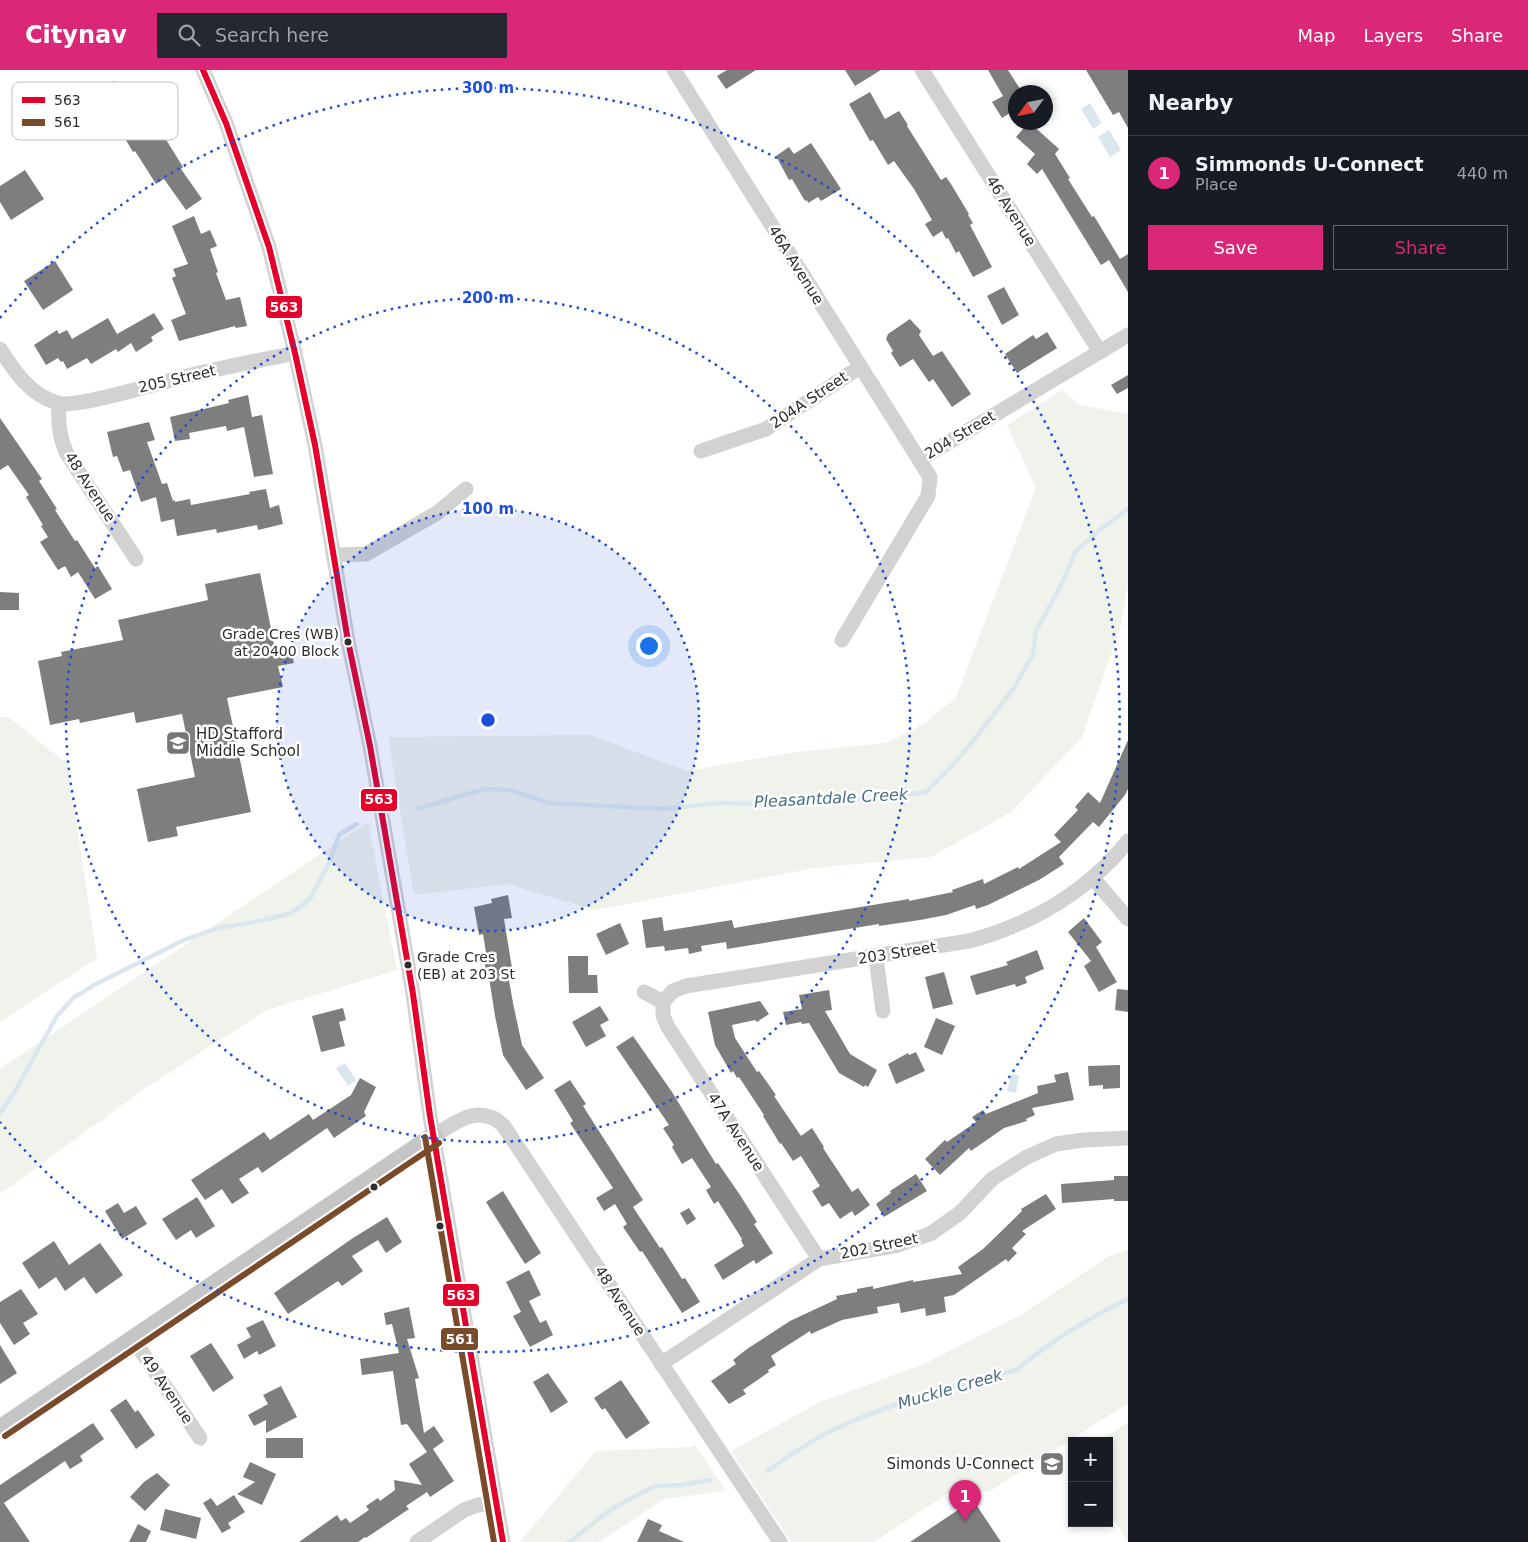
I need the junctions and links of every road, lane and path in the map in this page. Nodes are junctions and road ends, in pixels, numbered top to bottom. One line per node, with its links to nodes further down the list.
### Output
1 (203, 70): 7 (street)
2 (674, 70): 8 (street, 46A Avenue)
3 (922, 70): 6 (street, 46 Avenue)
4 (1128, 335): 6 (street, 204 Street)
5 (0, 349): 9 (street)
6 (1100, 352): 11 (street, 204 Street)
7 (295, 353): 9 (street, 205 Street); 13 (street)
8 (860, 367): 10 (street, 204A Street); 11 (street, 46A Avenue)
9 (59, 404): 14 (street, 48 Avenue)
10 (701, 451)
11 (919, 460): 15 (street, 204 Street)
12 (466, 489): 13 (street)
13 (333, 555): 23 (street)
14 (136, 559)
15 (842, 640)
16 (1128, 841): 17 (street, 203 Street)
17 (1093, 878): 18 (street); 19 (street, 203 Street)
18 (1128, 919)
19 (876, 957): 21 (street, 203 Street); 22 (street)
20 (644, 992): 21 (street)
21 (663, 1002): 25 (street, 47A Avenue)
22 (883, 1011)
23 (434, 1136): 26 (main road); 27 (street, 48 Avenue); 30 (street)
24 (1128, 1138): 25 (street, 202 Street)
25 (818, 1259): 27 (street, 202 Street)
26 (133, 1339): 28 (main road); 29 (street, 49 Avenue)
27 (661, 1364): 33 (street, 48 Avenue)
28 (0, 1430)
29 (200, 1438)
30 (496, 1502): 31 (street); 32 (street)
31 (417, 1542)
32 (503, 1542)
33 (780, 1542)

